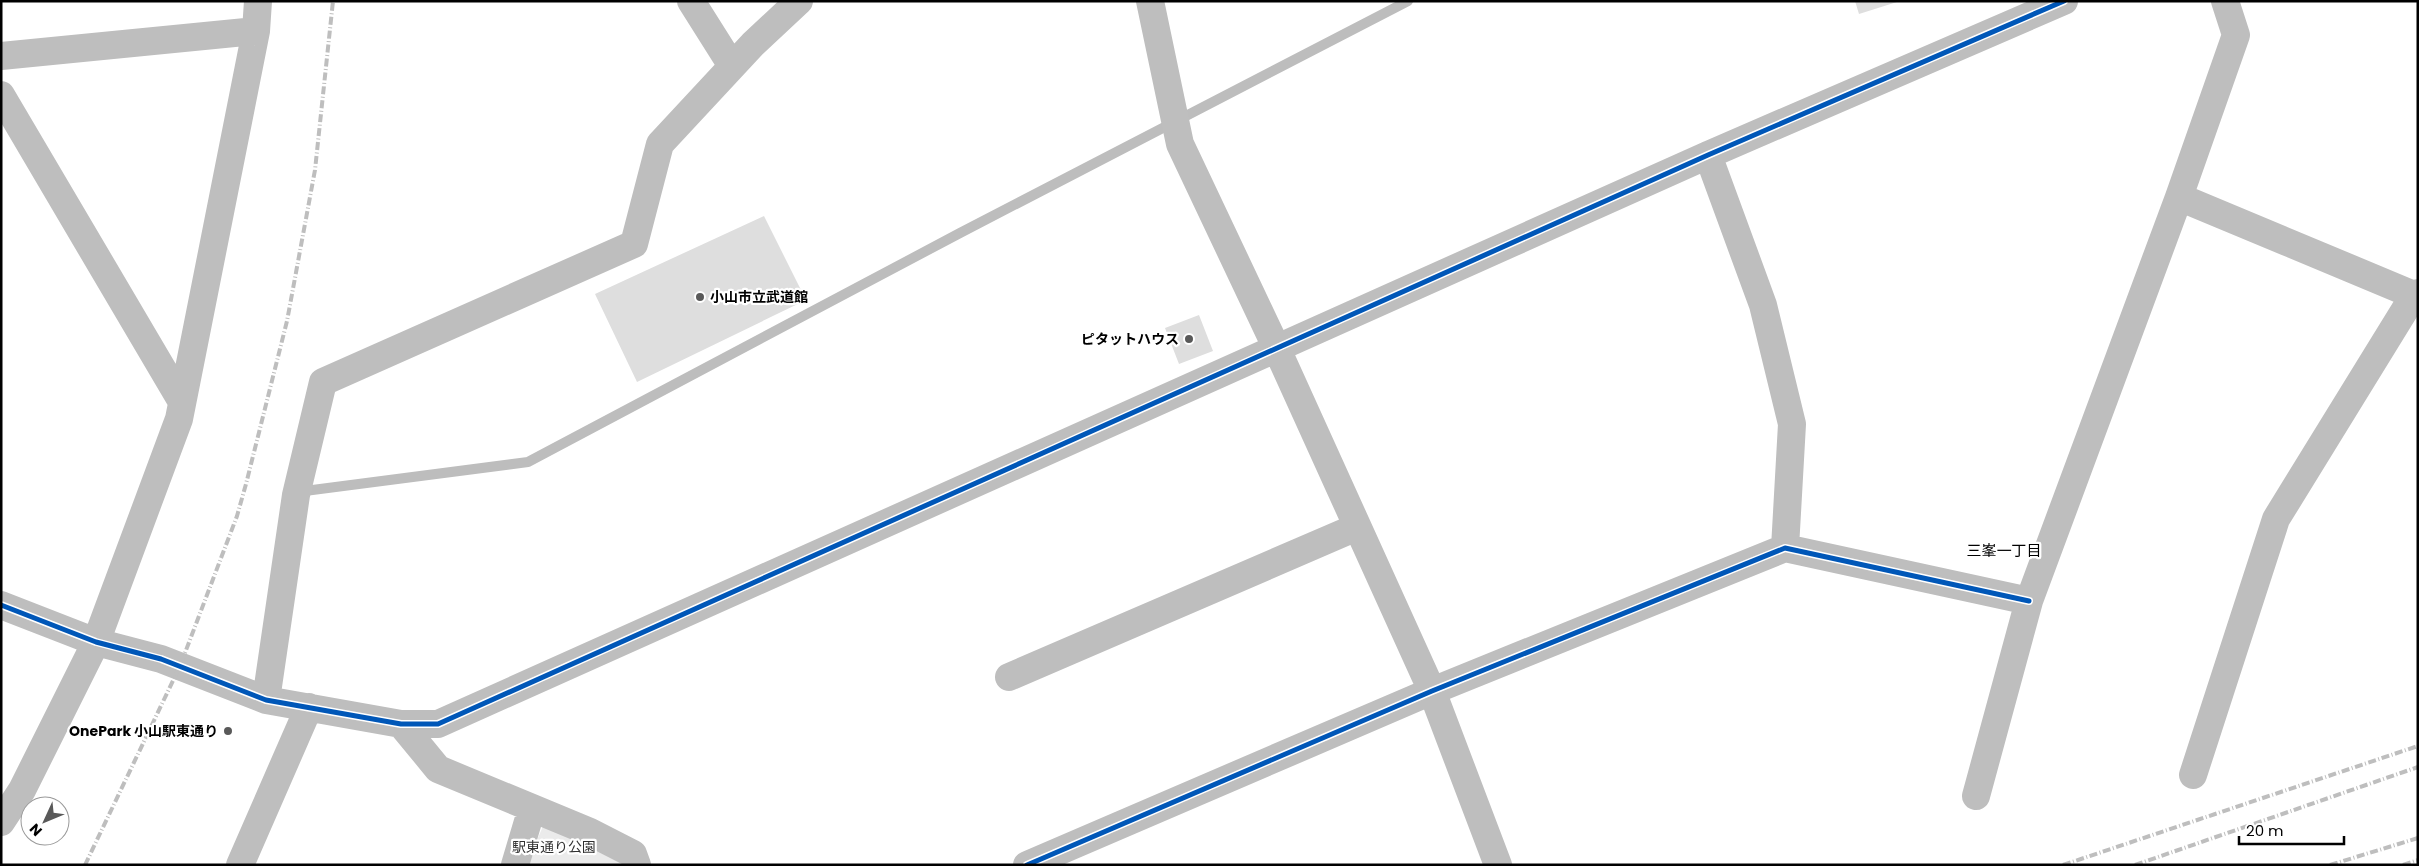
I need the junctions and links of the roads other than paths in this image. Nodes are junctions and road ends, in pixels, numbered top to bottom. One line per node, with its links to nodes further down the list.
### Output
1 (258, 1): 7 (street)
2 (691, 1): 9 (street)
3 (799, 1): 9 (street)
4 (1150, 1): 14 (street)
5 (2064, 1): 11 (street)
6 (2225, 1): 12 (street)
7 (256, 30): 8 (street); 15 (street)
8 (1, 56)
9 (732, 66): 23 (street)
10 (1, 95): 15 (street)
11 (1708, 155): 14 (street); 17 (street)
12 (2179, 197): 13 (street); 18 (street)
13 (2416, 294): 26 (street)
14 (1277, 349): 16 (street); 25 (street)
15 (182, 402): 20 (street)
16 (1357, 527): 21 (street); 22 (street)
17 (1785, 548): 18 (street); 22 (street)
18 (2029, 601): 27 (street)
19 (1, 605): 20 (street)
20 (96, 642): 23 (street); 29 (street)
21 (1009, 677)
22 (1432, 691): 33 (street); 34 (street)
23 (266, 700): 24 (street)
24 (309, 707): 25 (street); 30 (street)
25 (401, 724): 28 (street)
26 (2193, 775)
27 (1976, 796)
28 (532, 808): 31 (street); 32 (street)
29 (1, 822)
30 (240, 865)
31 (516, 865)
32 (638, 865)
33 (1028, 865)
34 (1498, 865)

